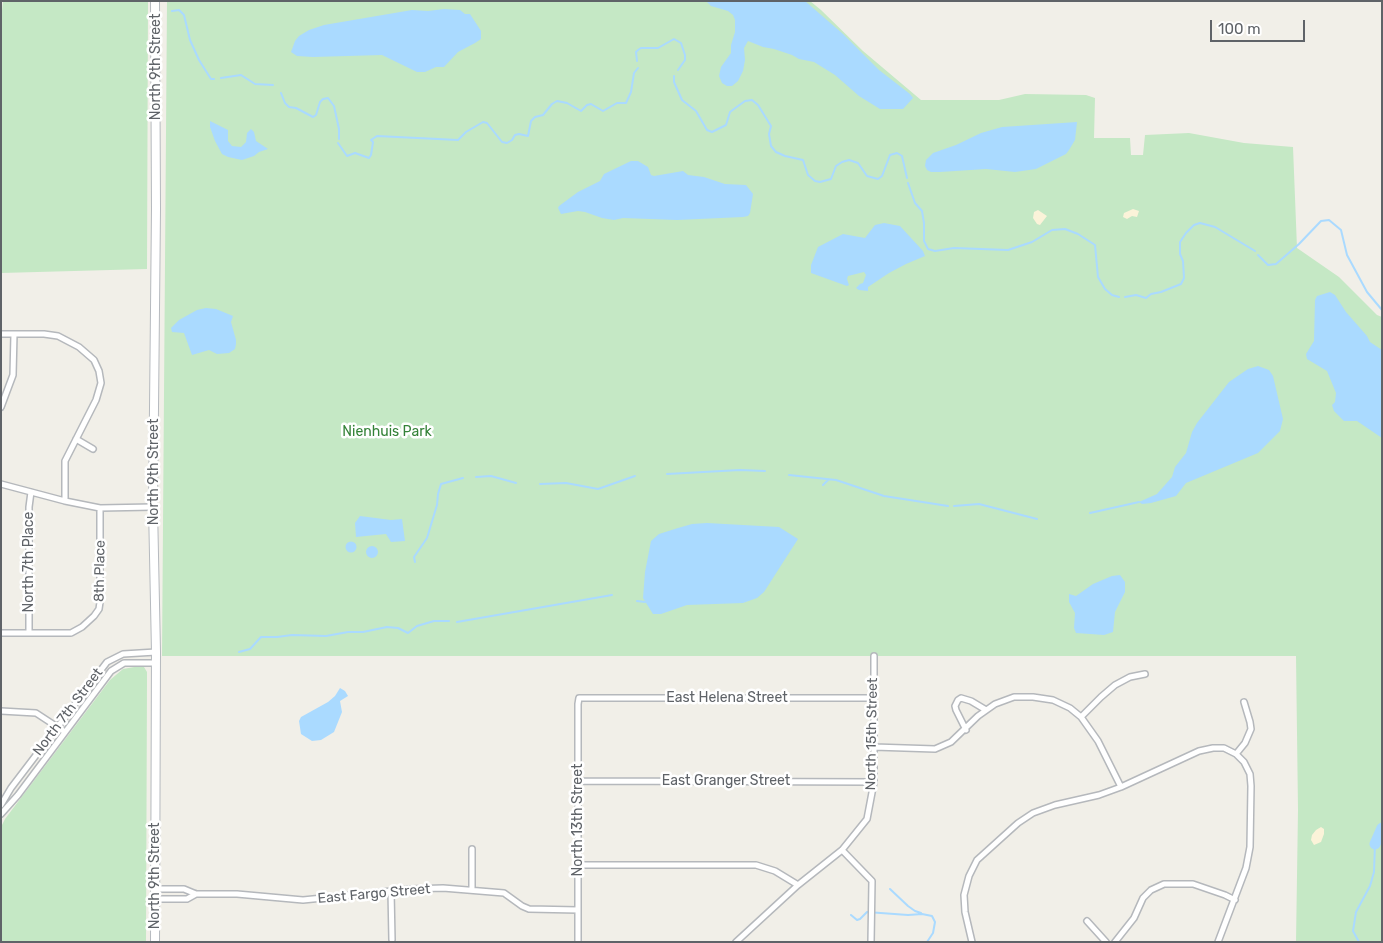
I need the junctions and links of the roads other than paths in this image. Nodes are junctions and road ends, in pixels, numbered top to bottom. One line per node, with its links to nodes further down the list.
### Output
1 (156, 1): 10 (main road, North 9th Street)
2 (1, 334): 3 (street)
3 (14, 334): 4 (street); 5 (street)
4 (1, 407)
5 (76, 439): 6 (street); 9 (street)
6 (93, 449)
7 (1, 484): 8 (street)
8 (31, 492): 9 (street); 13 (street, North 7th Place)
9 (65, 501): 11 (street)
10 (153, 507): 11 (street); 14 (main road, North 9th Street)
11 (100, 508): 13 (street, 8th Place)
12 (1, 633): 13 (street)
13 (29, 633)
14 (156, 652): 16 (main road, North 9th Street); 24 (street, North 7th Street)
15 (874, 656): 19 (street, North 15th Street)
16 (156, 662): 26 (street, North 7th Street); 38 (main road, North 9th Street)
17 (1145, 674): 23 (street)
18 (580, 698): 19 (street, East Helena Street); 29 (street, North 13th Street)
19 (874, 698): 27 (street, North 15th Street)
20 (1244, 702): 28 (street)
21 (986, 710): 23 (street); 25 (street); 25 (street)
22 (1, 711): 24 (street)
23 (1081, 718): 31 (street)
24 (57, 727): 26 (street); 32 (street, North 7th Street)
25 (966, 730): 27 (street)
26 (65, 732): 33 (street, North 7th Street)
27 (874, 747): 30 (street, North 15th Street)
28 (1236, 754): 31 (street); 43 (street)
29 (578, 781): 30 (street, East Granger Street); 36 (street, North 13th Street)
30 (874, 782): 35 (street, North 15th Street)
31 (1122, 787): 51 (street)
32 (1, 805)
33 (1, 814)
34 (472, 849): 39 (street)
35 (842, 850): 37 (street, North 15th Street); 50 (street)
36 (578, 864): 37 (street); 44 (street, North 13th Street)
37 (798, 885): 49 (street, North 15th Street)
38 (155, 889): 41 (street, East Fargo Street); 42 (main road, North 9th Street)
39 (472, 890): 40 (street, East Fargo Street); 44 (street, East Fargo Street)
40 (391, 891): 41 (street, East Fargo Street); 46 (street)
41 (196, 894): 42 (street, East Fargo Street)
42 (155, 899): 47 (main road, North 9th Street)
43 (1234, 900): 53 (street); 54 (street)
44 (578, 910): 48 (street, North 13th Street)
45 (1087, 921): 52 (street)
46 (392, 940)
47 (155, 942)
48 (578, 942)
49 (736, 942)
50 (871, 942)
51 (972, 942)
52 (1106, 942)
53 (1115, 942)
54 (1218, 942)

